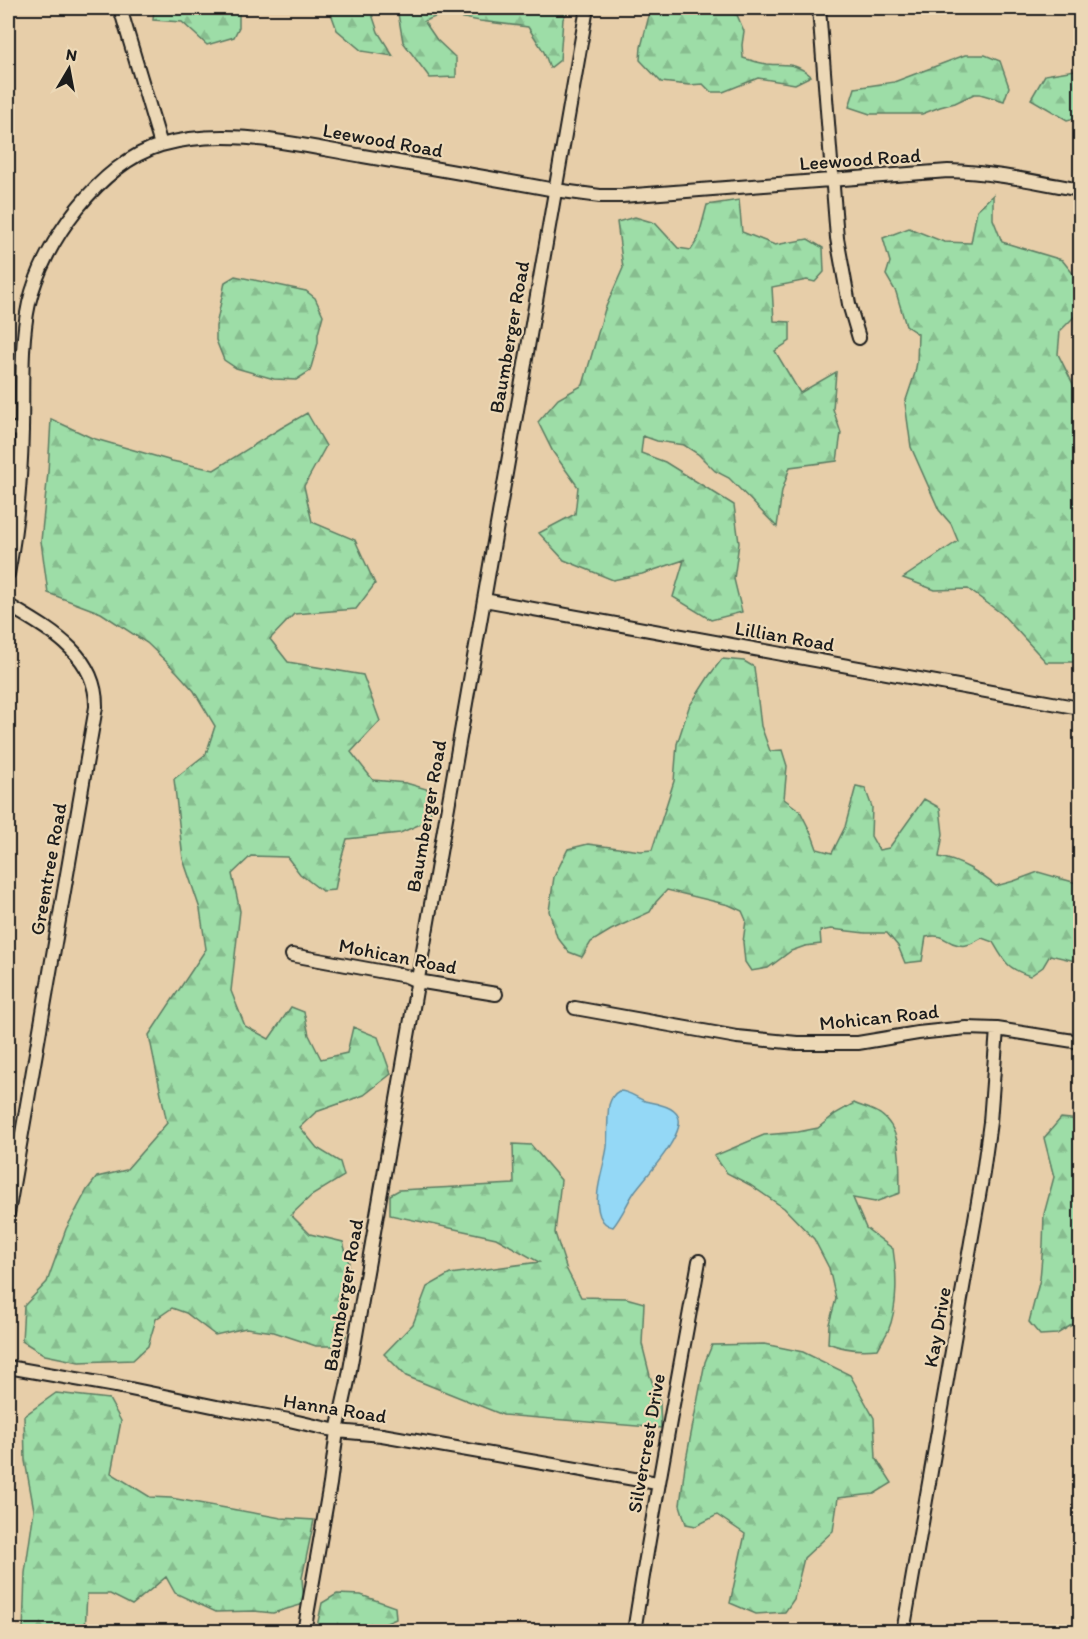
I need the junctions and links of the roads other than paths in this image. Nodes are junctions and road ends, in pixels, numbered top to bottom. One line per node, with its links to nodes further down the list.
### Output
1 (120, 8): 4 (street)
2 (587, 8): 6 (street, Baumberger Road)
3 (819, 8): 5 (street)
4 (161, 145): 6 (street, Leewood Road); 10 (street, Leewood Road)
5 (832, 180): 6 (street, Leewood Road); 7 (street, Leewood Road); 8 (street)
6 (555, 190): 12 (street, Baumberger Road)
7 (1080, 190)
8 (859, 338)
9 (8, 428): 10 (street)
10 (22, 431): 11 (street, Leewood Road)
11 (8, 574)
12 (484, 600): 14 (street, Lillian Road); 16 (street, Baumberger Road)
13 (8, 605): 21 (street, Greentree Road)
14 (1080, 708)
15 (292, 955): 16 (street, Mohican Road)
16 (417, 981): 17 (street, Mohican Road); 24 (street, Baumberger Road)
17 (496, 994)
18 (575, 1008): 19 (street, Mohican Road)
19 (998, 1029): 20 (street, Mohican Road); 28 (street, Kay Drive)
20 (1080, 1042)
21 (8, 1214)
22 (699, 1261): 25 (street, Silvercrest Drive)
23 (8, 1367): 24 (street, Hanna Road)
24 (337, 1431): 25 (street, Hanna Road); 26 (street, Baumberger Road)
25 (657, 1483): 27 (street, Silvercrest Drive)
26 (304, 1632)
27 (634, 1632)
28 (903, 1632)

